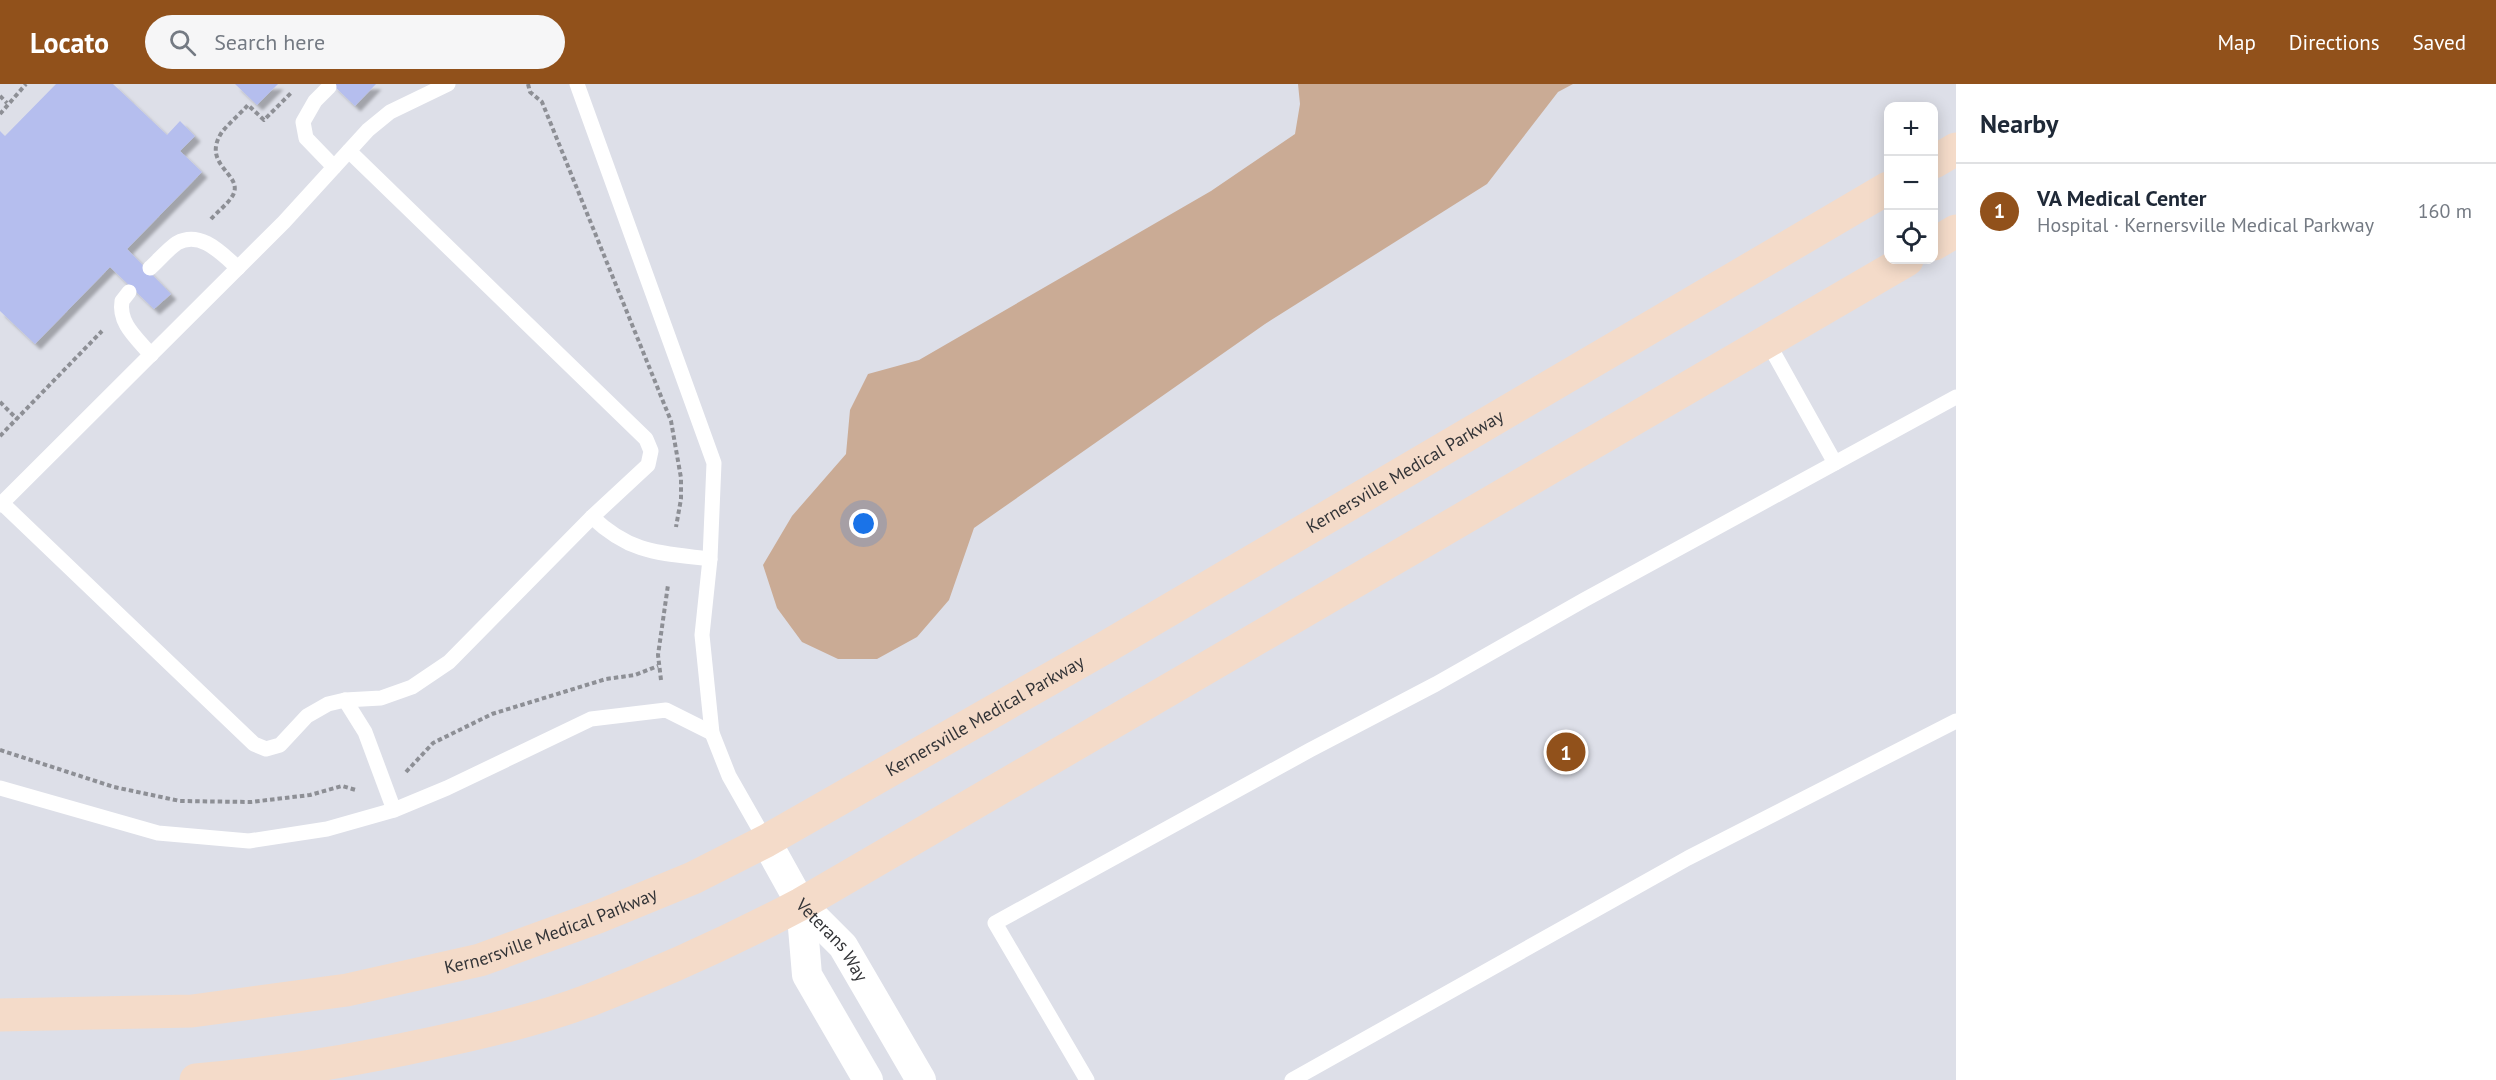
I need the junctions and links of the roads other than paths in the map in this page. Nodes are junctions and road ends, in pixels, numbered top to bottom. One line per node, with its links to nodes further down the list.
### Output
1 (448, 84): 5 (lane)
2 (577, 84): 21 (lane)
3 (329, 87): 7 (lane)
4 (1956, 149): 6 (main road)
5 (349, 151): 7 (lane); 20 (lane)
6 (1938, 160)
7 (334, 167): 13 (lane)
8 (1884, 190): 27 (main road, Kernersville Medical Parkway)
9 (1956, 231): 10 (main road)
10 (1938, 242)
11 (1900, 264): 15 (main road)
12 (150, 268): 13 (lane)
13 (238, 268): 16 (lane)
14 (129, 292): 16 (lane)
15 (1767, 341): 18 (lane); 28 (main road)
16 (151, 355): 19 (lane)
17 (1956, 397): 18 (lane)
18 (1835, 463): 33 (lane)
19 (1, 504): 22 (lane)
20 (592, 517): 21 (lane); 22 (lane)
21 (711, 559): 24 (lane)
22 (345, 700): 26 (lane)
23 (1956, 721): 34 (lane)
24 (712, 733): 26 (lane); 27 (lane)
25 (0, 788): 26 (lane)
26 (394, 810)
27 (766, 841): 28 (street); 29 (main road, Kernersville Medical Parkway)
28 (801, 904): 30 (main road); 31 (street, Veterans Way); 32 (street, Veterans Way)
29 (0, 1015)
30 (196, 1080)
31 (868, 1080)
32 (921, 1080)
33 (1087, 1080)
34 (1292, 1080)

